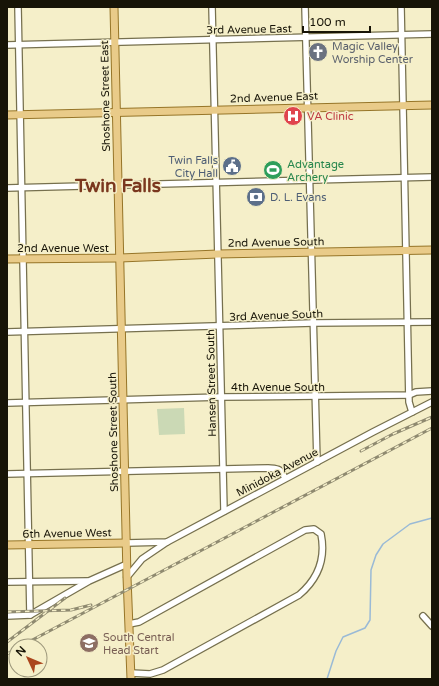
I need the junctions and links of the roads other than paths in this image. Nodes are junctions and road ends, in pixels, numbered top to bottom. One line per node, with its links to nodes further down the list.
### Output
1 (18, 7): 12 (street)
2 (114, 7): 10 (main road, Shoshone Street East)
3 (212, 7): 9 (street, Hansen Street South)
4 (305, 7): 8 (street)
5 (401, 7): 7 (street)
6 (432, 34): 7 (street, 3rd Avenue East)
7 (401, 35): 8 (street, 3rd Avenue East); 13 (street)
8 (306, 37): 9 (street, 3rd Avenue East); 15 (street)
9 (212, 40): 10 (street, 3rd Avenue East); 16 (street, Hansen Street South)
10 (115, 42): 12 (street, 3rd Avenue East); 17 (main road, Shoshone Street East)
11 (7, 45): 12 (street, 3rd Avenue East)
12 (19, 45): 19 (street)
13 (403, 105): 14 (main road, 2nd Avenue East); 15 (main road, 2nd Avenue East); 21 (street)
14 (432, 105)
15 (307, 108): 16 (main road, 2nd Avenue East); 22 (street)
16 (214, 110): 17 (main road, 2nd Avenue East); 23 (street, Hansen Street South)
17 (116, 112): 19 (main road, 2nd Avenue East); 24 (main road, Shoshone Street East)
18 (7, 115): 19 (main road, 2nd Avenue East)
19 (21, 115): 25 (street)
20 (432, 177): 21 (street)
21 (404, 178): 22 (street); 28 (street)
22 (309, 181): 23 (street); 29 (street)
23 (216, 182): 24 (street); 30 (street, Hansen Street South)
24 (118, 185): 25 (street); 31 (main road, Shoshone Street South)
25 (22, 187): 26 (street); 33 (street)
26 (7, 188)
27 (432, 250): 28 (main road, 2nd Avenue South)
28 (406, 251): 29 (main road, 2nd Avenue South); 34 (street)
29 (311, 253): 30 (main road, 2nd Avenue South); 36 (street)
30 (218, 254): 31 (main road, 2nd Avenue South); 37 (street, Hansen Street South)
31 (120, 258): 33 (main road, 2nd Avenue West); 38 (main road, Shoshone Street South)
32 (7, 259): 33 (main road, 2nd Avenue West)
33 (24, 259): 40 (street)
34 (408, 322): 35 (street, 3rd Avenue South); 36 (street, 3rd Avenue South); 42 (street)
35 (432, 322)
36 (313, 323): 37 (street, 3rd Avenue South); 43 (street)
37 (219, 327): 38 (street, 3rd Avenue South); 44 (street, Hansen Street South)
38 (121, 329): 40 (street, 3rd Avenue South); 45 (main road, Shoshone Street South)
39 (7, 332): 40 (street, 3rd Avenue South)
40 (25, 332): 48 (street)
41 (432, 391): 42 (street, 4th Avenue South)
42 (409, 394): 43 (street, 4th Avenue South); 49 (street)
43 (315, 396): 44 (street, 4th Avenue South); 50 (street)
44 (221, 397): 45 (street, 4th Avenue South); 51 (street, Hansen Street South)
45 (123, 401): 48 (street, 4th Avenue South); 52 (main road, Shoshone Street South)
46 (432, 402): 49 (street, Minidoka Avenue)
47 (7, 403): 48 (street, 4th Avenue South)
48 (26, 403): 54 (street)
49 (412, 412): 50 (street, Minidoka Avenue)
50 (317, 462): 55 (street, Minidoka Avenue)
51 (223, 469): 52 (street); 55 (street); 56 (street, Hansen Street South)
52 (125, 472): 54 (street); 58 (main road, Shoshone Street South)
53 (7, 474): 54 (street)
54 (27, 474): 59 (street)
55 (285, 478): 56 (street, Minidoka Avenue)
56 (224, 511): 57 (street, Minidoka Avenue)
57 (167, 542): 58 (street, Minidoka Avenue); 62 (street)
58 (126, 543): 59 (main road, 6th Avenue West); 61 (main road, Shoshone Street South)
59 (29, 545): 60 (main road, 6th Avenue West); 65 (street)
60 (7, 546)
61 (127, 564): 62 (main road, Shoshone Street South); 63 (street)
62 (127, 577): 69 (main road, Shoshone Street South)
63 (89, 581): 65 (street); 66 (street)
64 (7, 582): 65 (street)
65 (29, 582): 66 (street)
66 (30, 615): 67 (street)
67 (7, 616)
68 (423, 616): 70 (street)
69 (129, 624): 71 (main road, Shoshone Street South); 71 (street)
70 (432, 626)
71 (131, 676)

